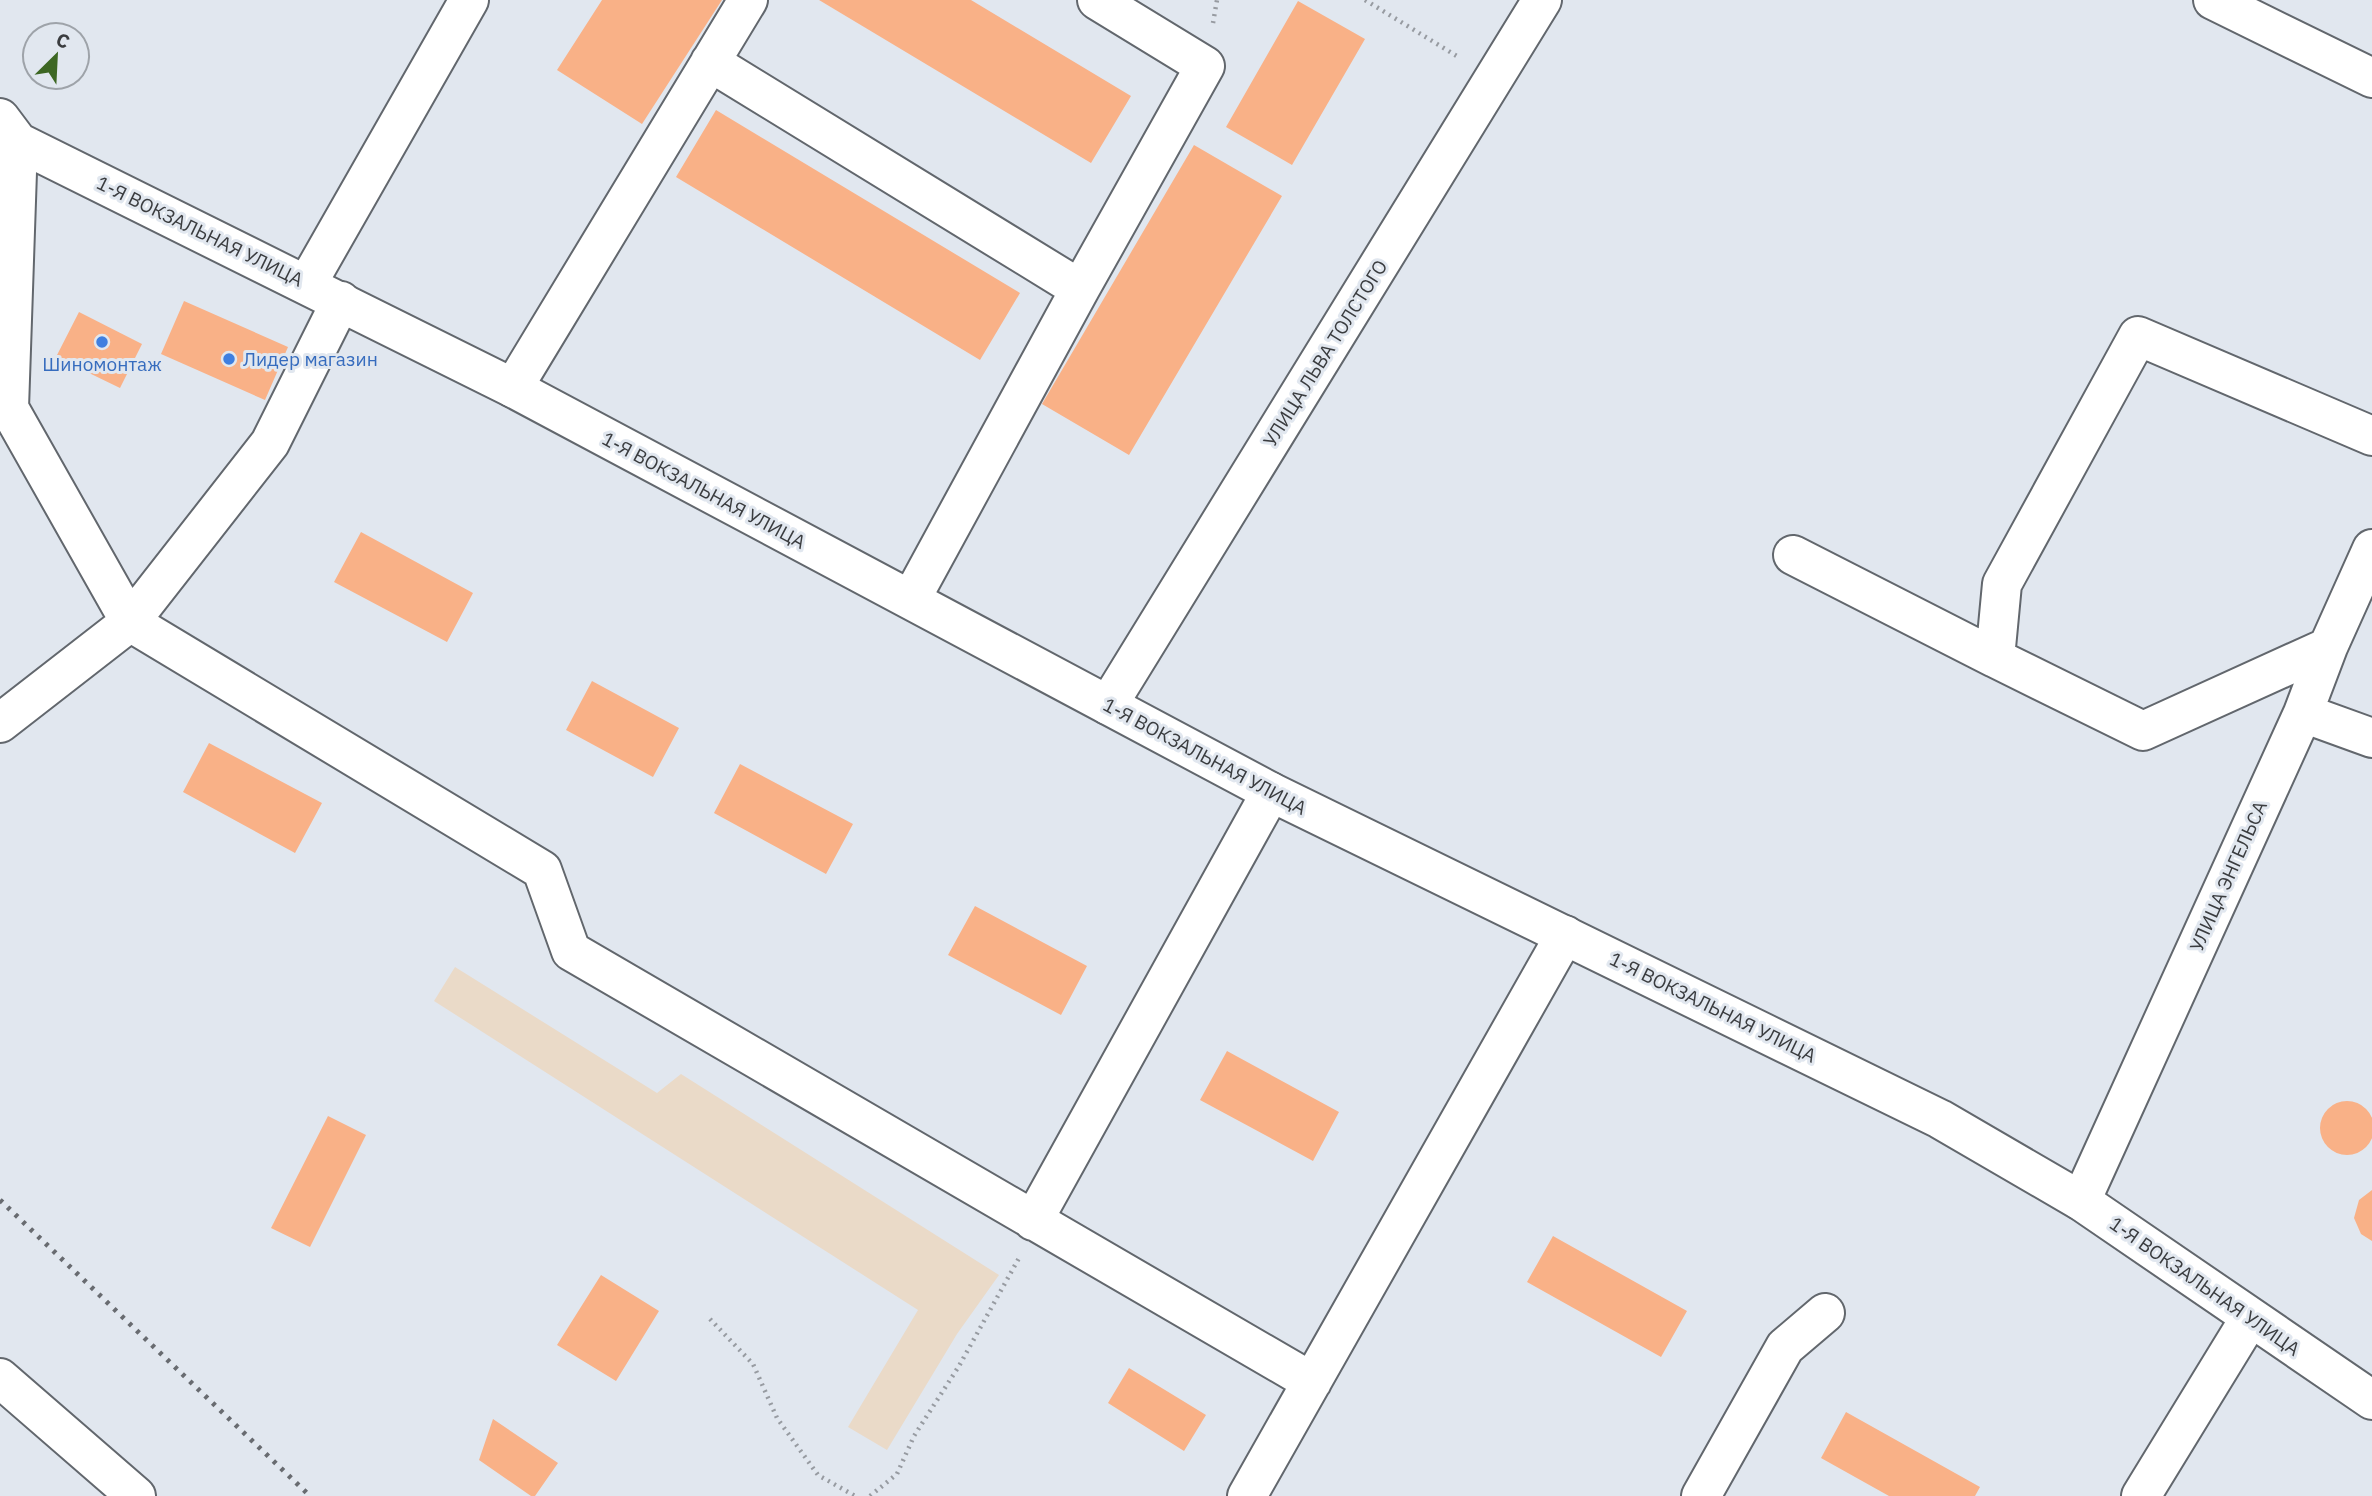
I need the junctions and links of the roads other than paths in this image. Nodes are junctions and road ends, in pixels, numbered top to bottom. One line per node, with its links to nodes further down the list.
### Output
1 (469, 0): 9 (street)
2 (748, 0): 6 (street)
3 (1097, 0): 10 (street)
4 (1542, 0): 20 (street, УЛИЦА ЛЬВА ТОЛСТОГО)
5 (2213, 0): 7 (street)
6 (710, 62): 10 (street); 12 (street)
7 (2372, 78)
8 (6, 130): 9 (street, 1-Я ВОКЗАЛЬНАЯ УЛИЦА); 17 (street)
9 (307, 284): 11 (street, 1-Я ВОКЗАЛЬНАЯ УЛИЦА)
10 (1080, 289): 16 (street)
11 (341, 300): 12 (street, 1-Я ВОКЗАЛЬНАЯ УЛИЦА); 17 (street)
12 (513, 388): 16 (street, 1-Я ВОКЗАЛЬНАЯ УЛИЦА)
13 (2372, 436): 19 (street)
14 (2372, 550): 18 (street, УЛИЦА ЭНГЕЛЬСА)
15 (1793, 555): 19 (street)
16 (911, 600): 20 (street, 1-Я ВОКЗАЛЬНАЯ УЛИЦА)
17 (130, 622): 22 (street); 27 (street)
18 (2328, 647): 19 (street); 21 (street, УЛИЦА ЭНГЕЛЬСА)
19 (1996, 658)
20 (1108, 705): 24 (street, 1-Я ВОКЗАЛЬНАЯ УЛИЦА)
21 (2302, 713): 23 (street); 26 (street, УЛИЦА ЭНГЕЛЬСА)
22 (0, 723)
23 (2372, 738)
24 (1271, 792): 25 (street, 1-Я ВОКЗАЛЬНАЯ УЛИЦА); 27 (street)
25 (1566, 935): 26 (street, 1-Я ВОКЗАЛЬНАЯ УЛИЦА); 31 (street)
26 (2081, 1200): 29 (street, 1-Я ВОКЗАЛЬНАЯ УЛИЦА)
27 (1033, 1222): 31 (street)
28 (1825, 1313): 35 (street)
29 (2250, 1318): 32 (street, 1-Я ВОКЗАЛЬНАЯ УЛИЦА); 36 (street)
30 (0, 1378): 33 (street)
31 (1312, 1382): 34 (street)
32 (2372, 1401)
33 (136, 1496)
34 (1247, 1496)
35 (1701, 1496)
36 (2141, 1496)

